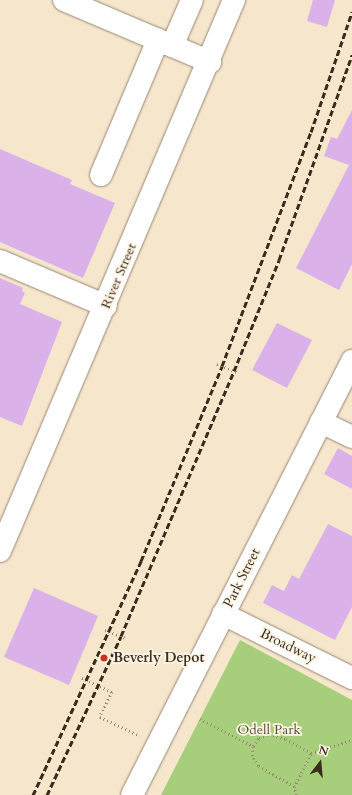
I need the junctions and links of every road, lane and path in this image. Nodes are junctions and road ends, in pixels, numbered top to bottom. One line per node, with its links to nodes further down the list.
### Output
1 (64, 0): 4 (street)
2 (192, 0): 4 (street)
3 (234, 0): 5 (street, River Street)
4 (165, 43): 5 (street); 6 (street)
5 (210, 62): 8 (street, River Street)
6 (101, 175)
7 (0, 261): 8 (street)
8 (106, 306): 14 (street, River Street)
9 (352, 361): 12 (street, Park Street)
10 (217, 364): 11 (path)
11 (239, 373)
12 (321, 422): 13 (street); 16 (street, Park Street)
13 (352, 437)
14 (7, 517): 15 (street, River Street)
15 (0, 551)
16 (223, 614): 20 (street, Broadway); 27 (street, Park Street)
17 (105, 630): 18 (path)
18 (126, 638)
19 (82, 678): 22 (path)
20 (352, 678)
21 (200, 719): 24 (path)
22 (110, 722)
23 (352, 740): 25 (path)
24 (253, 746): 25 (path); 26 (path)
25 (311, 753): 26 (path)
26 (294, 788): 28 (path)
27 (132, 795)
28 (296, 795)

